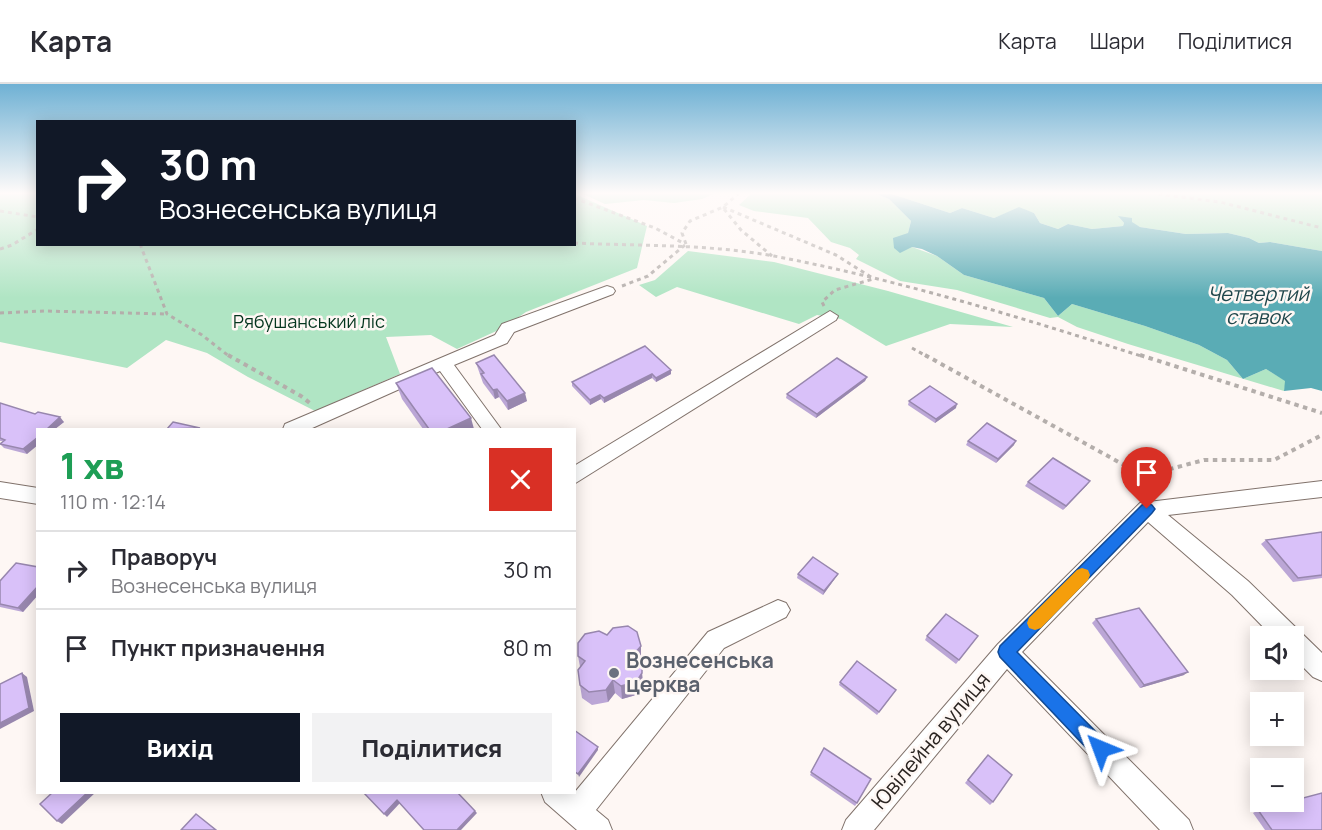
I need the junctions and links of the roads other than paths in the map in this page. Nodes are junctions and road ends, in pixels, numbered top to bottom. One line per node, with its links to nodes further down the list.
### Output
1 (607, 291): 3 (street)
2 (830, 316): 6 (street)
3 (443, 363): 4 (street); 5 (street)
4 (294, 428)
5 (491, 428)
6 (576, 475)
7 (1322, 489): 10 (street)
8 (0, 490): 9 (street)
9 (36, 496)
10 (1147, 509): 12 (street); 13 (street, Ювілейна вулиця)
11 (778, 610): 17 (street)
12 (1278, 626)
13 (1006, 652): 19 (street, Ювілейна вулиця); 20 (street)
14 (1304, 652): 15 (street)
15 (1322, 669)
16 (558, 794): 17 (street)
17 (578, 810): 18 (street)
18 (598, 830)
19 (855, 830)
20 (1179, 830)

